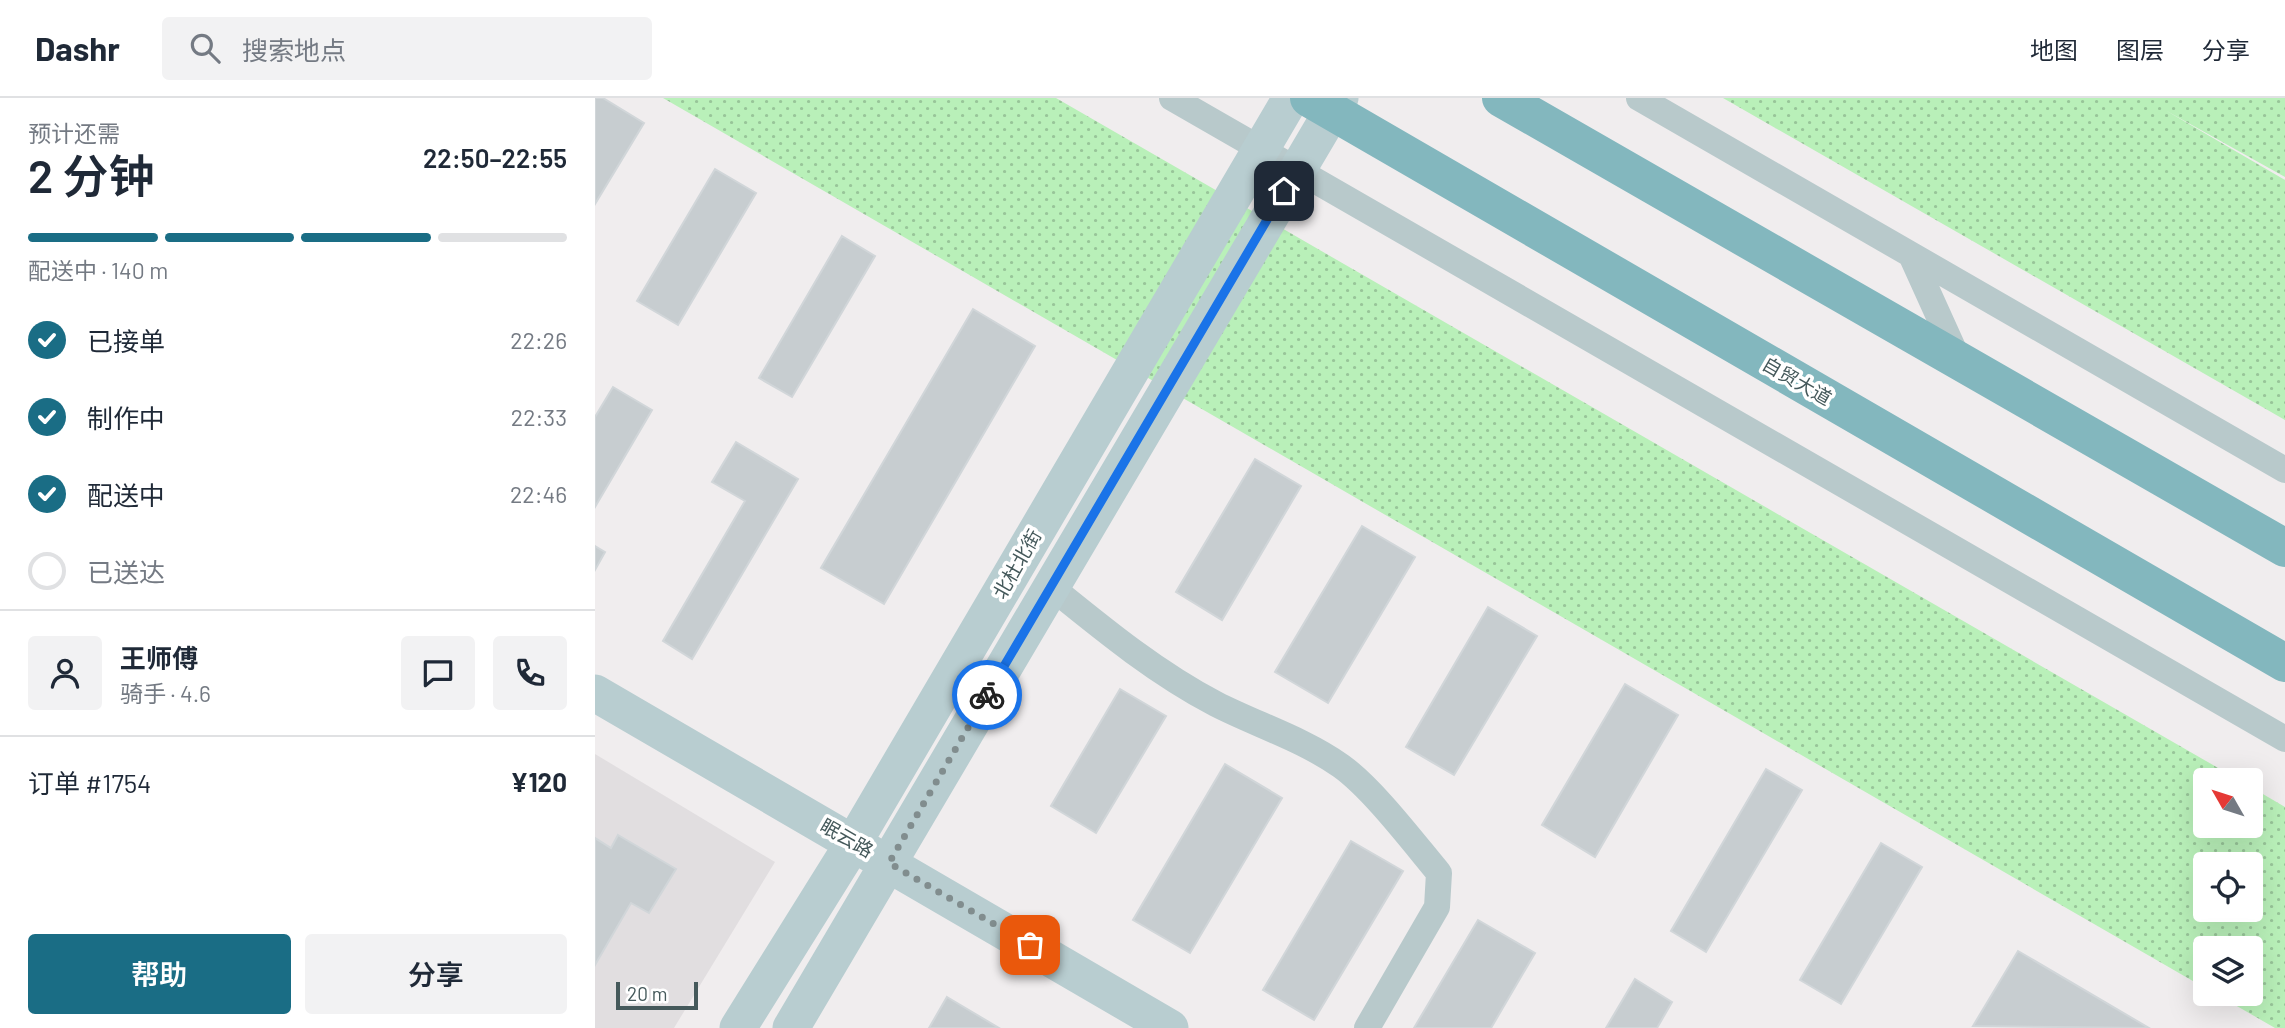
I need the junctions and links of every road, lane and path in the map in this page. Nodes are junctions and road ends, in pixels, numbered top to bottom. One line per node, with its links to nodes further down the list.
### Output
1 (1172, 98): 6 (street)
2 (1291, 98): 6 (street, 北杜北街)
3 (1501, 98): 9 (highway)
4 (1639, 98): 8 (street)
5 (1327, 102): 7 (street, 北杜北街); 13 (highway, 自贸大道)
6 (1260, 149): 7 (street); 16 (street, 北杜北街)
7 (1297, 170): 12 (street, 北杜北街); 15 (street)
8 (1911, 255): 9 (street); 10 (street)
9 (1959, 361): 11 (highway)
10 (2285, 470)
11 (2285, 548)
12 (1050, 586): 17 (street, 北杜北街); 21 (street)
13 (2285, 663)
14 (595, 693): 16 (street, 眠云路)
15 (2285, 740)
16 (854, 842): 17 (street, 眠云路); 18 (street, 北杜北街)
17 (889, 863): 19 (street, 北杜北街); 20 (street, 眠云路)
18 (738, 1028)
19 (790, 1028)
20 (1170, 1028)
21 (1367, 1028)

